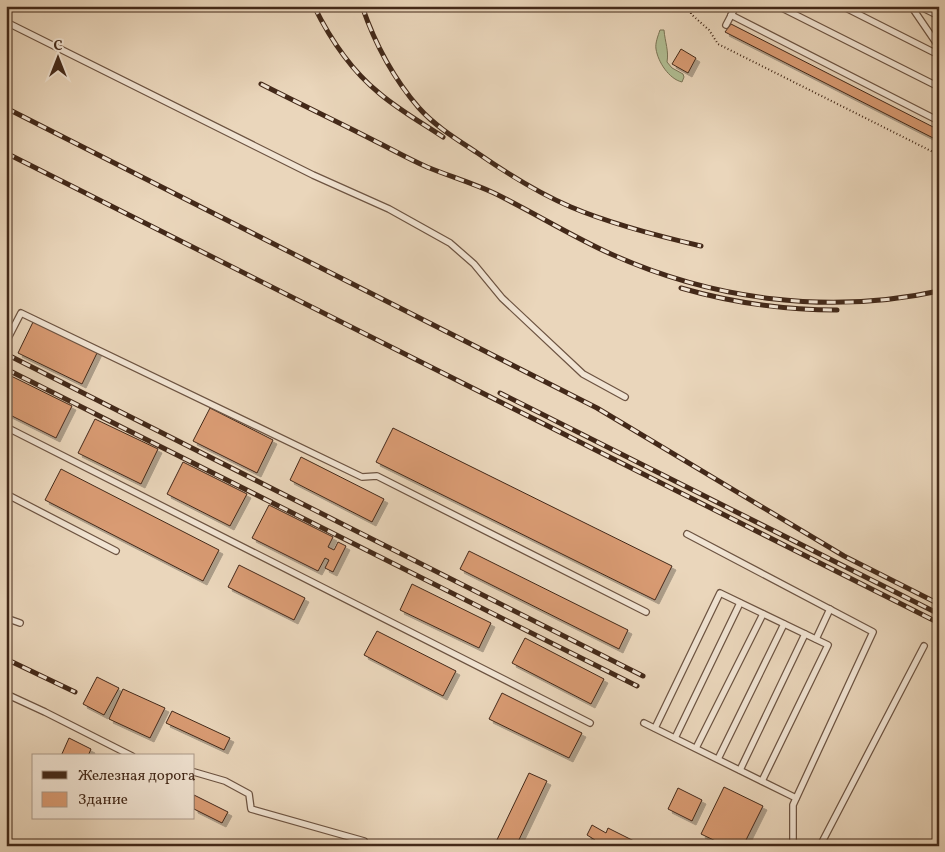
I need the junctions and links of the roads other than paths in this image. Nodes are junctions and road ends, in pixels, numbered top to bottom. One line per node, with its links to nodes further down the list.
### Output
1 (736, 6): 6 (lane)
2 (778, 6): 12 (lane)
3 (842, 6): 11 (lane)
4 (919, 6): 7 (lane)
5 (911, 7): 10 (lane)
6 (731, 15): 9 (lane); 13 (lane)
7 (939, 16)
8 (6, 22): 15 (lane)
9 (726, 25)
10 (939, 47)
11 (939, 55)
12 (939, 87)
13 (939, 121)
14 (6, 342): 22 (lane)
15 (625, 398)
16 (6, 427): 32 (lane)
17 (6, 494): 19 (lane)
18 (687, 534): 21 (lane)
19 (116, 551)
20 (740, 603): 23 (lane); 33 (lane); 34 (lane)
21 (830, 609): 28 (lane); 41 (lane)
22 (646, 612)
23 (763, 614): 26 (lane); 35 (lane)
24 (6, 618): 25 (lane)
25 (20, 623)
26 (784, 624): 27 (lane); 37 (lane)
27 (805, 634): 28 (lane); 38 (lane)
28 (816, 640): 40 (lane)
29 (924, 646): 44 (lane)
30 (6, 694): 36 (lane)
31 (644, 722): 33 (lane)
32 (590, 723)
33 (655, 728): 34 (lane)
34 (675, 738): 35 (lane)
35 (696, 748): 37 (lane)
36 (128, 754)
37 (718, 760): 38 (lane)
38 (740, 770): 40 (lane)
39 (195, 772): 42 (lane)
40 (762, 781): 41 (lane)
41 (796, 798): 43 (lane)
42 (364, 841)
43 (793, 846)
44 (820, 846)

